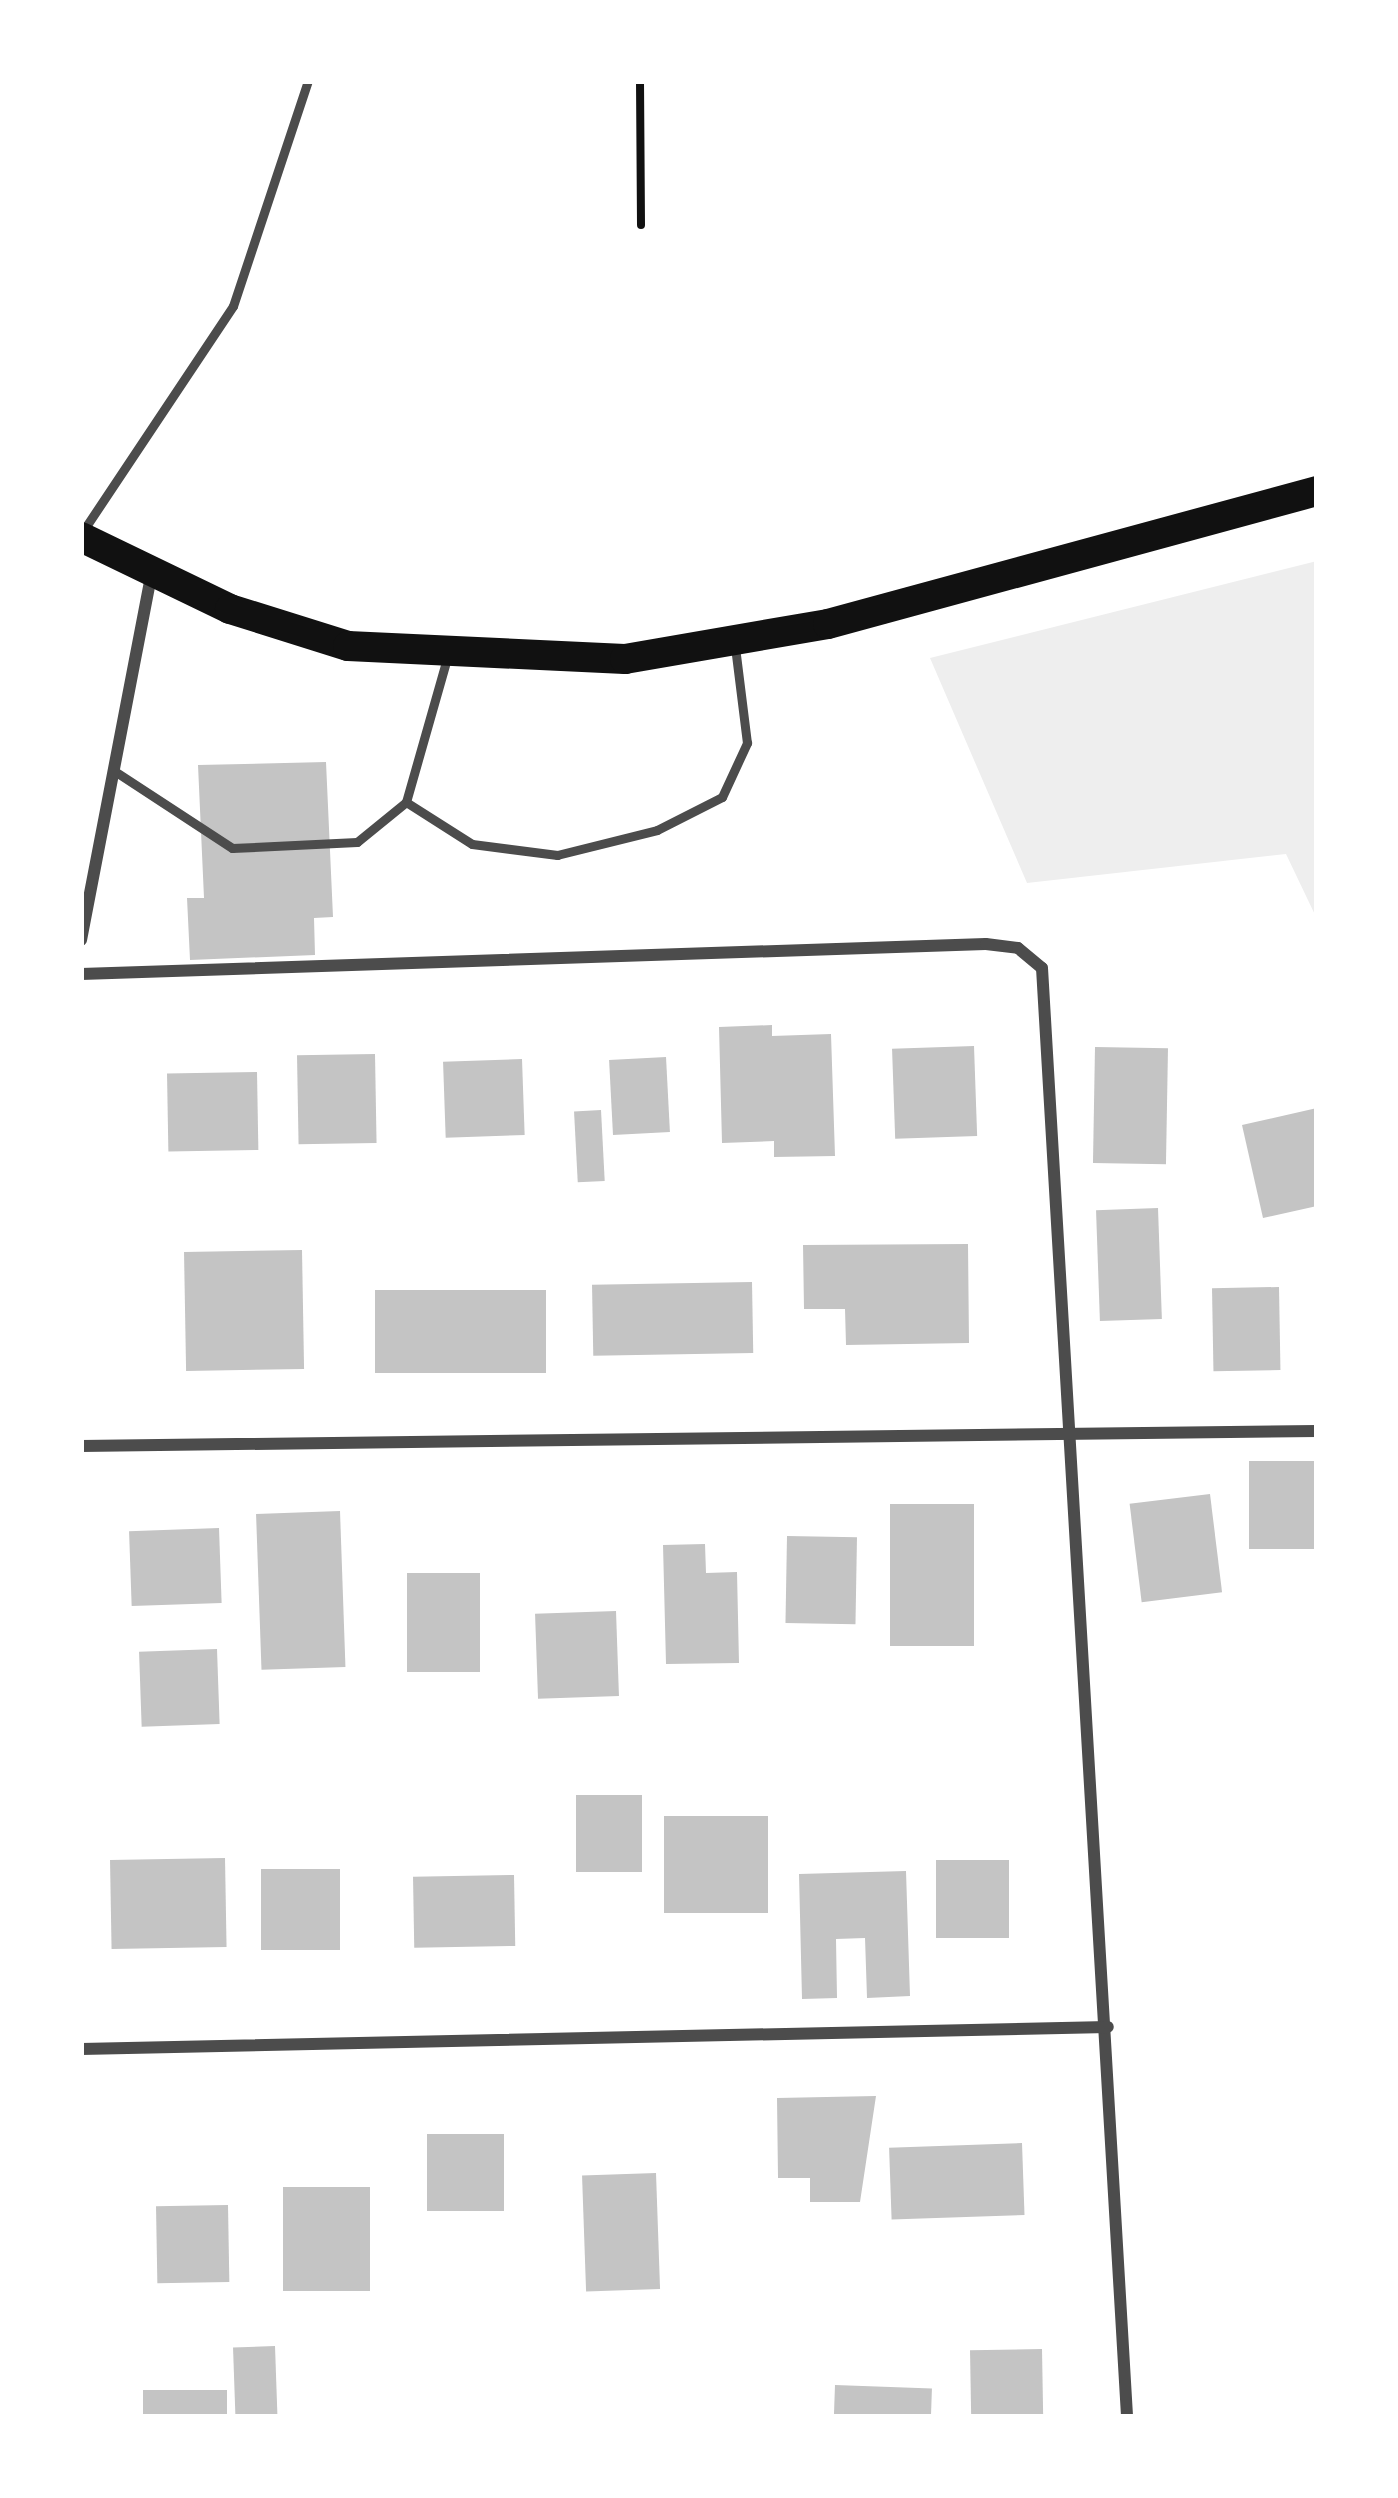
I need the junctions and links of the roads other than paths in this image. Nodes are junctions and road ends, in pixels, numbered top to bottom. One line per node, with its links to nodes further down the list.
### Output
1 (308, 81): 3 (lane)
2 (1317, 491): 5 (main road)
3 (81, 536): 4 (main road)
4 (151, 575): 6 (main road); 7 (street)
5 (734, 647): 6 (main road); 8 (lane)
6 (447, 658): 8 (lane)
7 (116, 772): 8 (lane); 9 (street)
8 (406, 802)
9 (81, 940)
10 (81, 974): 11 (street)
11 (1063, 1428): 12 (street); 13 (street); 14 (street)
12 (1317, 1431)
13 (81, 1446)
14 (1108, 2027): 15 (street); 16 (street)
15 (81, 2049)
16 (1126, 2417)

